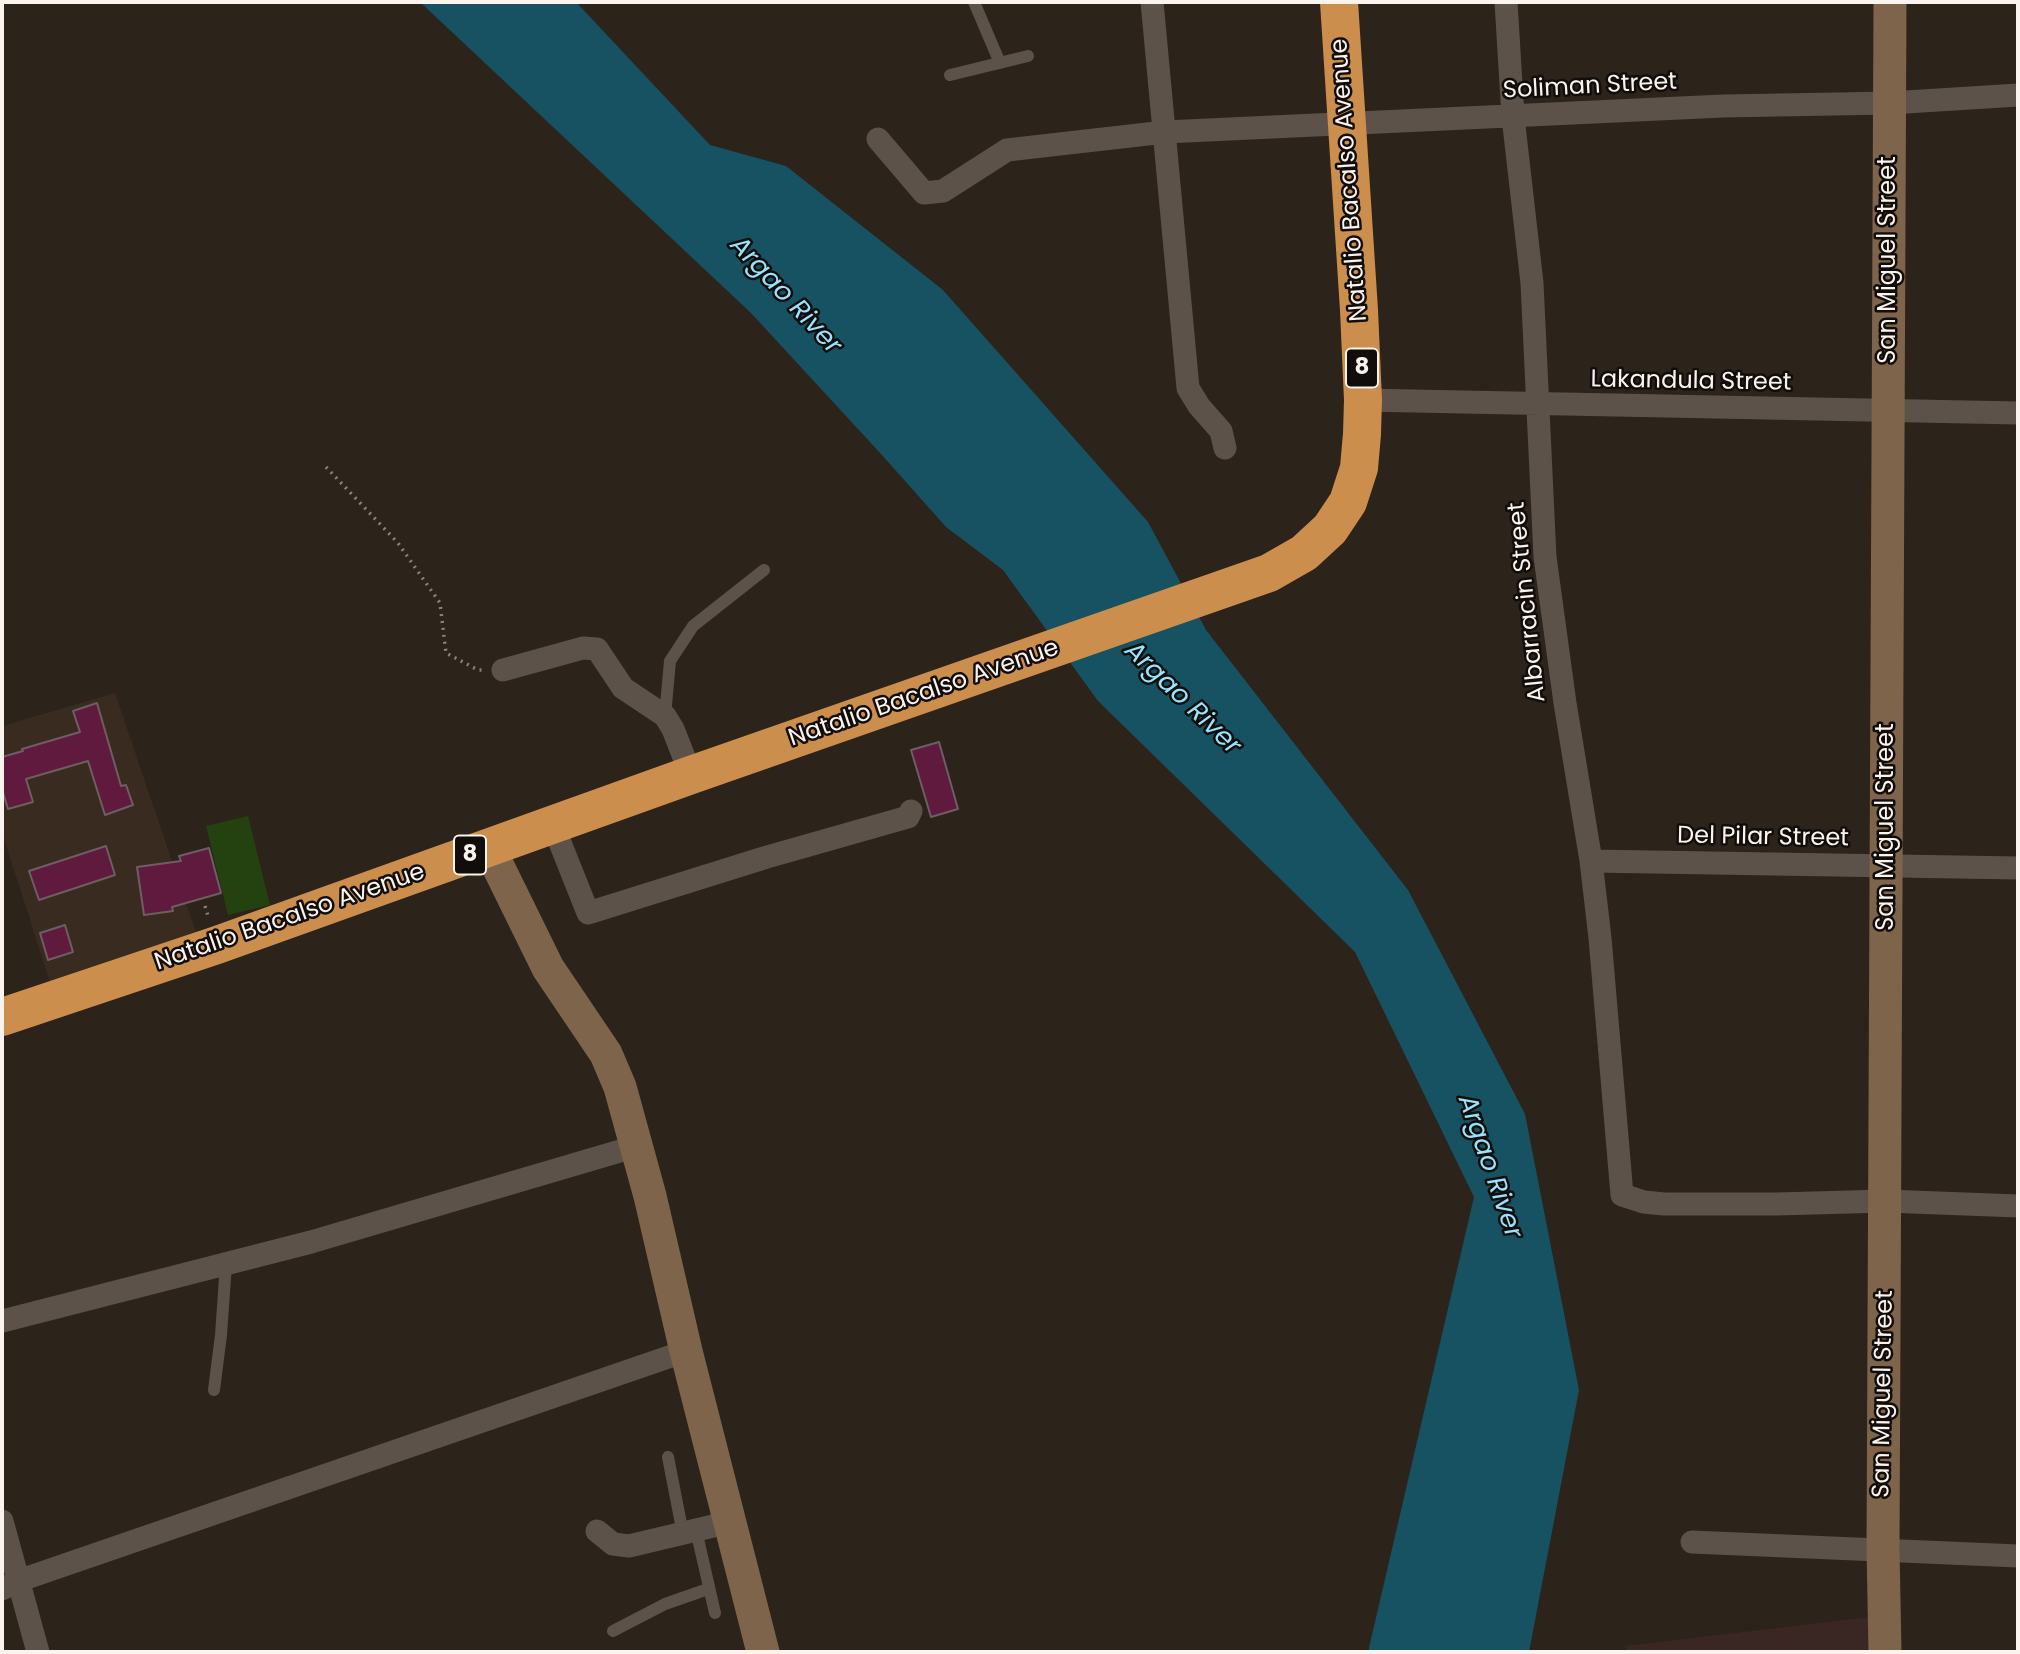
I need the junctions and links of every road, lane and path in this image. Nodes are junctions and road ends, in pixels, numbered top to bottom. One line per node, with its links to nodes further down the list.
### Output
1 (974, 2): 7 (lane)
2 (1152, 2): 13 (street)
3 (1339, 2): 12 (highway, Natalio Bacalso Avenue / 8)
4 (1506, 2): 11 (street, Albarracin Street)
5 (1890, 2): 10 (main road, San Miguel Street)
6 (1028, 55): 7 (lane)
7 (1000, 63): 8 (lane)
8 (950, 75)
9 (2018, 95): 10 (street, Soliman Street)
10 (1890, 103): 11 (street, Soliman Street); 17 (main road, San Miguel Street)
11 (1513, 117): 12 (street, Soliman Street); 16 (street, Albarracin Street)
12 (1346, 124): 13 (street, Soliman Street); 15 (highway, Natalio Bacalso Avenue / 8)
13 (1165, 132): 14 (street, Soliman Street); 19 (street)
14 (878, 139)
15 (1363, 400): 16 (street, Lakandula Street); 24 (highway, Natalio Bacalso Avenue / 8)
16 (1539, 404): 17 (street, Lakandula Street); 28 (street, Albarracin Street)
17 (1887, 412): 18 (street, Lakandula Street); 29 (main road, San Miguel Street)
18 (2018, 413)
19 (1225, 448)
20 (326, 467): 22 (path)
21 (764, 570): 23 (lane)
22 (503, 670): 23 (street)
23 (665, 716): 24 (street)
24 (691, 775): 26 (highway, Natalio Bacalso Avenue / 8)
25 (911, 811): 26 (street)
26 (553, 825): 27 (highway, Natalio Bacalso Avenue / 8)
27 (489, 848): 31 (highway, Natalio Bacalso Avenue / 8); 32 (main road)
28 (1591, 861): 29 (street, Del Pilar Street); 33 (street, Albarracin Street)
29 (1887, 867): 30 (street, Del Pilar Street); 33 (main road, San Miguel Street)
30 (2018, 869)
31 (2, 1017)
32 (637, 1146): 35 (street); 37 (main road)
33 (1886, 1202): 34 (street); 45 (main road, San Miguel Street)
34 (2018, 1206)
35 (226, 1264): 36 (street); 38 (lane)
36 (2, 1321)
37 (686, 1351): 41 (main road); 47 (street)
38 (214, 1390)
39 (668, 1457): 43 (lane)
40 (2, 1521): 47 (street)
41 (730, 1522): 43 (street); 52 (main road)
42 (597, 1531): 43 (street)
43 (690, 1532): 48 (lane)
44 (1692, 1542): 45 (street)
45 (1882, 1549): 46 (street); 53 (main road, San Miguel Street)
46 (2018, 1556)
47 (10, 1585): 51 (street)
48 (708, 1589): 49 (lane); 50 (lane)
49 (715, 1613)
50 (613, 1631)
51 (38, 1652)
52 (763, 1652)
53 (1885, 1652)

